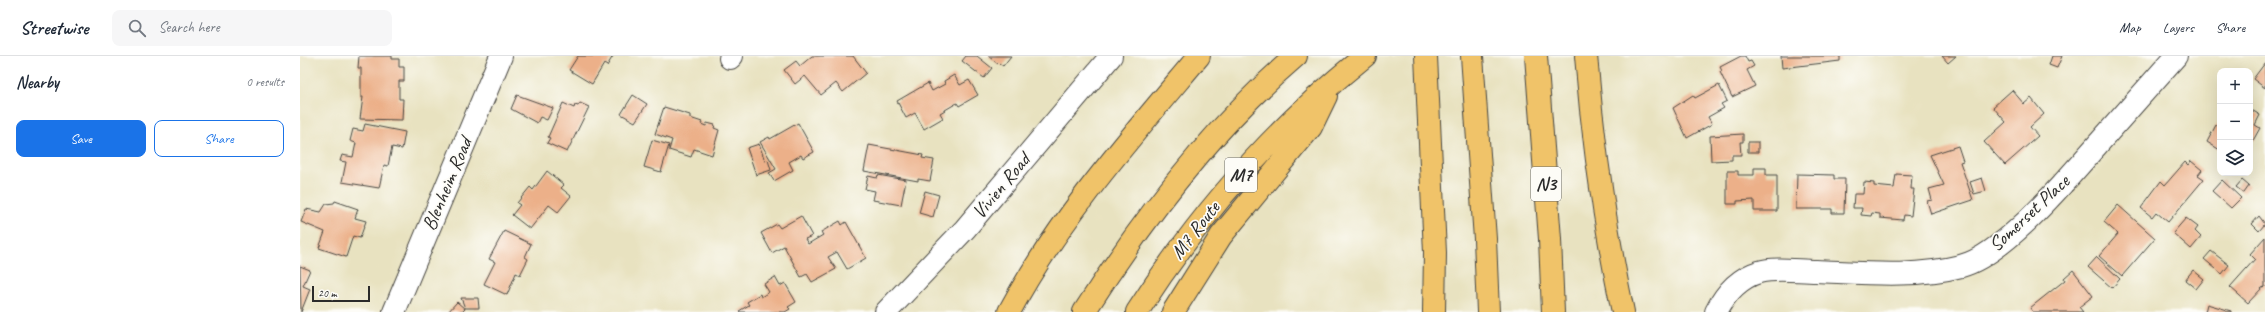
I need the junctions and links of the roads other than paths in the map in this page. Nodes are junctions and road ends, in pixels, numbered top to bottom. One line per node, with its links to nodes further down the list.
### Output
1 (501, 56): 13 (street, Blenheim Road)
2 (1111, 56): 14 (street, Vivien Road)
3 (1199, 56): 15 (highway)
4 (1296, 56): 16 (highway, M7)
5 (1365, 56): 11 (highway, M7 Route / M7)
6 (1426, 56): 19 (highway)
7 (1536, 56): 21 (highway, N3)
8 (1586, 56): 22 (highway)
9 (2176, 56): 12 (street, Somerset Place)
10 (1472, 57): 20 (highway)
11 (1330, 85): 17 (highway, M7 Route / M7); 18 (highway)
12 (1719, 305)
13 (394, 312)
14 (886, 312)
15 (1009, 312)
16 (1084, 312)
17 (1138, 312)
18 (1173, 312)
19 (1434, 312)
20 (1488, 312)
21 (1553, 312)
22 (1624, 312)

